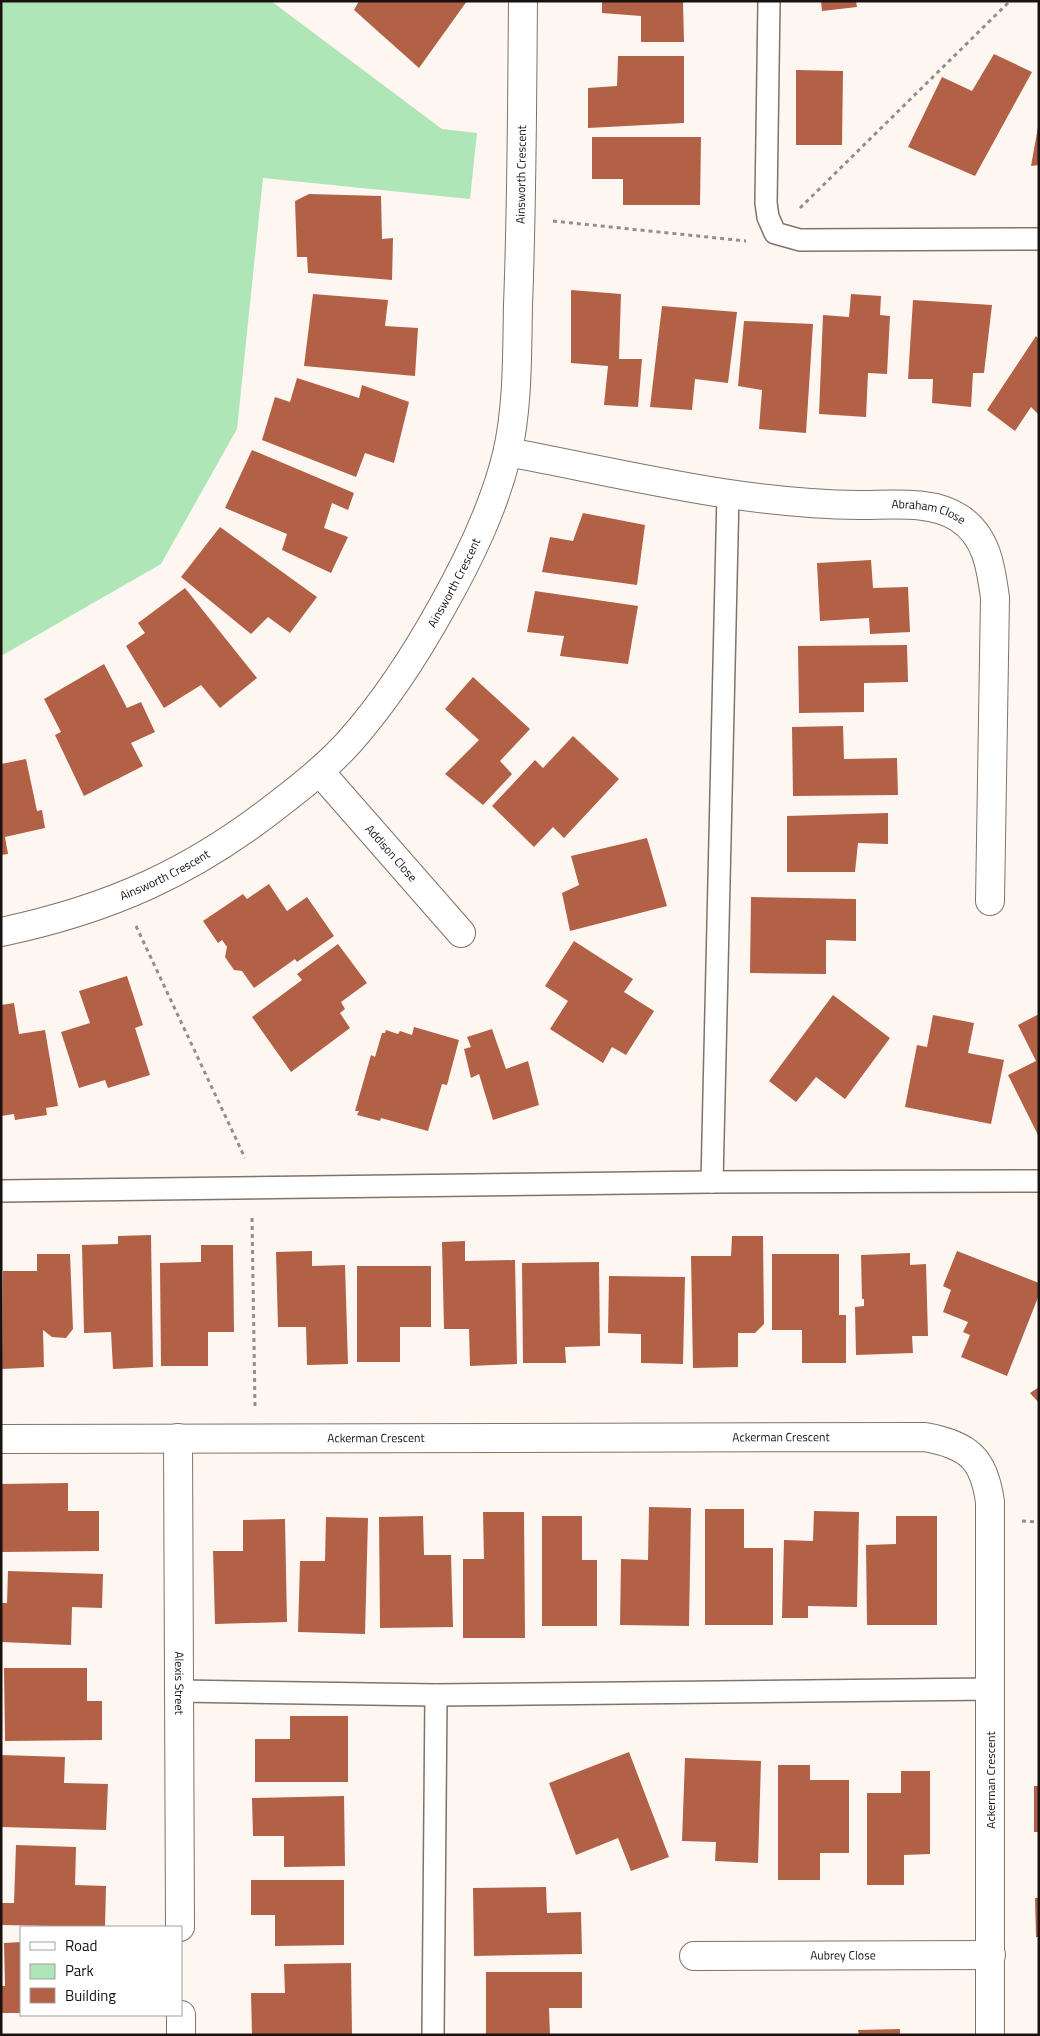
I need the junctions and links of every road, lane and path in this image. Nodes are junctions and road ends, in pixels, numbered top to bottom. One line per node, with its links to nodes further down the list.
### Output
1 (523, 1): 4 (street, Ainsworth Crescent)
2 (769, 1): 3 (lane)
3 (1039, 239)
4 (508, 452): 5 (street, Abraham Close); 6 (street, Ainsworth Crescent)
5 (728, 494): 8 (street, Abraham Close); 13 (lane)
6 (320, 772): 7 (street, Ainsworth Crescent); 10 (street, Addison Close)
7 (124, 897): 9 (street, Ainsworth Crescent); 11 (path)
8 (990, 901)
9 (1, 932)
10 (461, 933)
11 (247, 1162)
12 (1039, 1181): 13 (lane)
13 (712, 1182): 14 (lane)
14 (1, 1190)
15 (252, 1212): 16 (path)
16 (256, 1437): 18 (street, Ackerman Crescent); 19 (street, Ackerman Crescent)
17 (1, 1438): 18 (street, Ackerman Crescent)
18 (178, 1438): 20 (street, Alexis Street)
19 (991, 1689): 21 (lane); 23 (street, Ackerman Crescent)
20 (179, 1691): 21 (lane); 22 (street, Alexis Street)
21 (436, 1695): 27 (lane)
22 (180, 1926)
23 (991, 1955): 24 (street, Aubrey Close); 28 (street, Ackerman Crescent)
24 (694, 1956)
25 (181, 2016): 26 (street)
26 (181, 2035)
27 (433, 2035)
28 (990, 2035)

